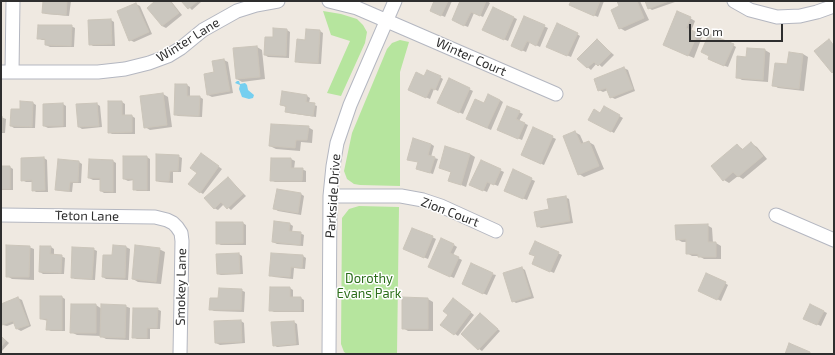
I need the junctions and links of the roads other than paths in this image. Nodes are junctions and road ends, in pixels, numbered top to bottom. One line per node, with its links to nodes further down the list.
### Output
1 (13, 1): 9 (street)
2 (278, 1): 6 (street, Winter Lane)
3 (329, 1): 8 (street)
4 (395, 1): 8 (street, Parkside Drive)
5 (734, 1): 7 (street)
6 (235, 6): 9 (street, Winter Lane)
7 (834, 6)
8 (386, 20): 10 (street, Winter Court); 11 (street, Parkside Drive)
9 (7, 72)
10 (556, 94)
11 (330, 196): 15 (street, Zion Court); 18 (street, Parkside Drive)
12 (1, 215): 14 (street, Teton Lane)
13 (776, 215): 16 (street)
14 (173, 223): 17 (street, Smokey Lane)
15 (496, 231)
16 (834, 240)
17 (180, 354)
18 (329, 354)

